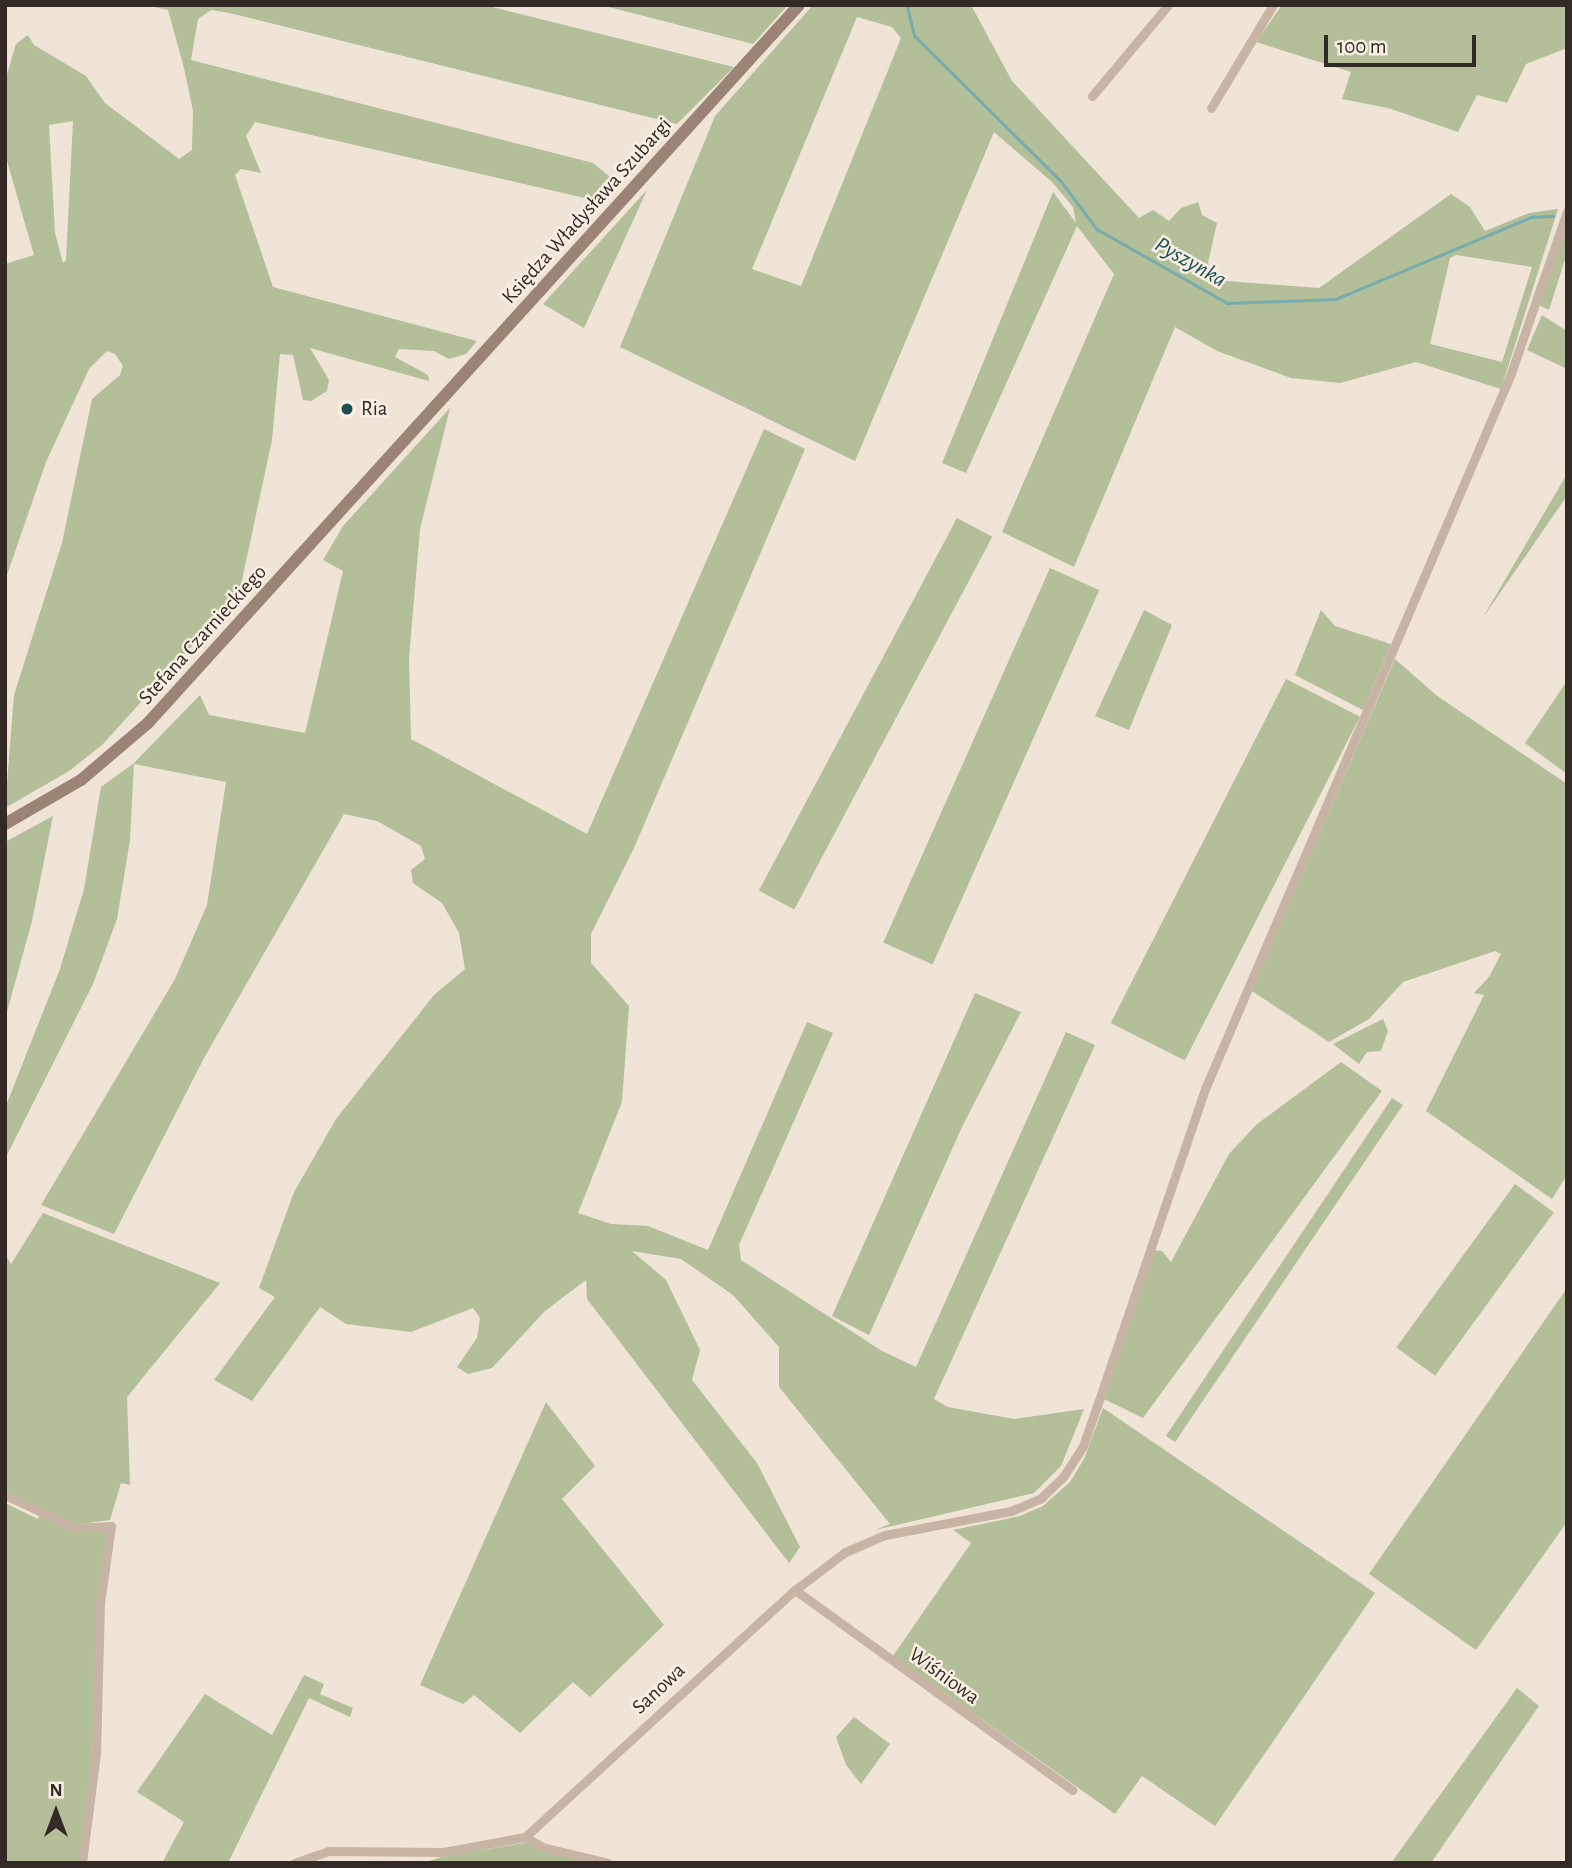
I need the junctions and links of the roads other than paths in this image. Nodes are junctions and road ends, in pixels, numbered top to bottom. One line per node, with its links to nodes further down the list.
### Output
1 (799, 5): 7 (street, Księdza Władysława Szubargi)
2 (1168, 5): 4 (street)
3 (1273, 5): 5 (street)
4 (1092, 96)
5 (1211, 108)
6 (1567, 211): 10 (street, Sanowa)
7 (404, 442): 8 (street, Stefana Czarnieckiego)
8 (5, 824)
9 (5, 1495): 13 (street)
10 (795, 1590): 11 (street, Wiśniowa); 12 (street, Sanowa)
11 (1072, 1790)
12 (525, 1837): 14 (street); 15 (street)
13 (82, 1863)
14 (294, 1863)
15 (608, 1863)

